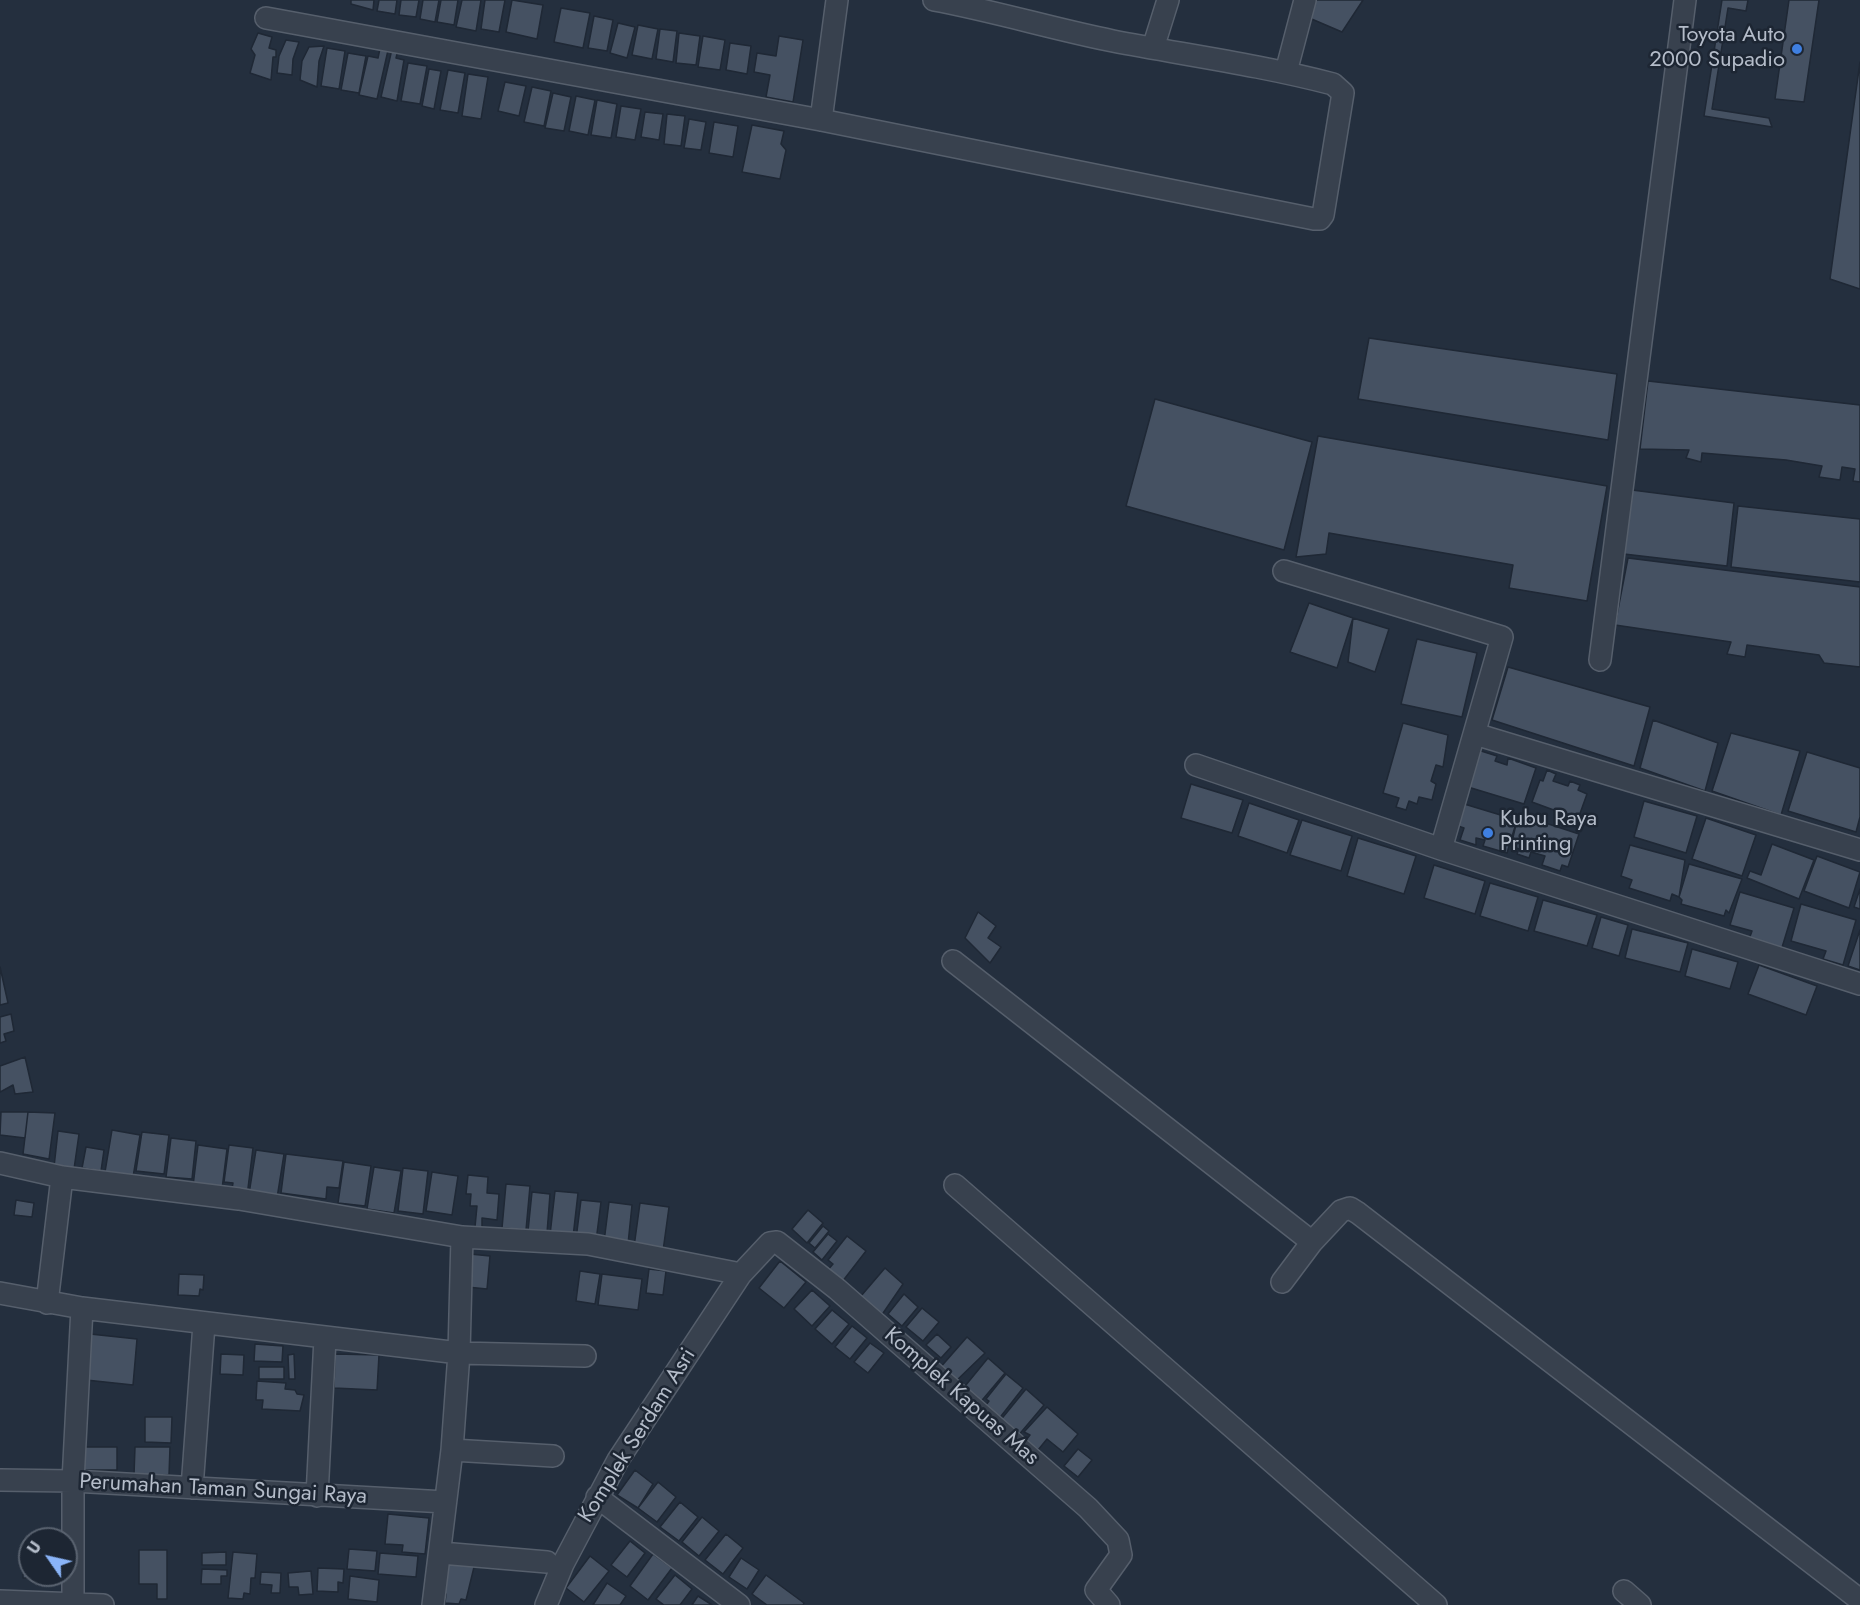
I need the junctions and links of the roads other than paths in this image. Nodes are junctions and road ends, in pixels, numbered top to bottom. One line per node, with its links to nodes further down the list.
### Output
1 (837, 0): 10 (street)
2 (934, 0): 6 (street)
3 (1168, 0): 8 (street)
4 (1305, 0): 9 (street)
5 (1685, 0): 12 (street)
6 (995, 6): 8 (street)
7 (266, 18): 10 (street)
8 (1153, 48): 9 (street)
9 (1286, 72): 10 (street)
10 (821, 120)
11 (1284, 571): 13 (street)
12 (1600, 660)
13 (1474, 734): 15 (street); 16 (street)
14 (1196, 765): 15 (street)
15 (1441, 849): 18 (street)
16 (1860, 850)
17 (953, 961): 23 (street)
18 (1860, 984)
19 (0, 1163): 20 (street)
20 (62, 1177): 22 (street); 27 (street)
21 (955, 1185): 51 (street)
22 (462, 1237): 24 (street); 31 (street)
23 (1312, 1242): 25 (street); 43 (street)
24 (741, 1274): 39 (street, Komplek Serdam Asri); 50 (street, Komplek Kapuas Mas)
25 (1282, 1282)
26 (0, 1293): 27 (street)
27 (47, 1303): 28 (street)
28 (82, 1308): 29 (street); 36 (street)
29 (204, 1324): 30 (street); 37 (street)
30 (325, 1338): 31 (street); 38 (street)
31 (459, 1353): 32 (street); 33 (street)
32 (585, 1356)
33 (452, 1450): 34 (street); 40 (street)
34 (553, 1456)
35 (0, 1480): 36 (street, Perumahan Taman Sungai Raya)
36 (72, 1481): 37 (street, Perumahan Taman Sungai Raya); 46 (street)
37 (192, 1488): 38 (street, Perumahan Taman Sungai Raya)
38 (317, 1496): 40 (street, Perumahan Taman Sungai Raya)
39 (597, 1497): 45 (street, Komplek Serdam Asri); 49 (street)
40 (446, 1502): 41 (street)
41 (441, 1553): 42 (street); 48 (street)
42 (547, 1562)
43 (1860, 1600)
44 (0, 1601): 46 (street)
45 (553, 1602)
46 (73, 1603): 47 (street)
47 (103, 1605)
48 (433, 1605)
49 (739, 1605)
50 (1109, 1605)
51 (1436, 1605)

